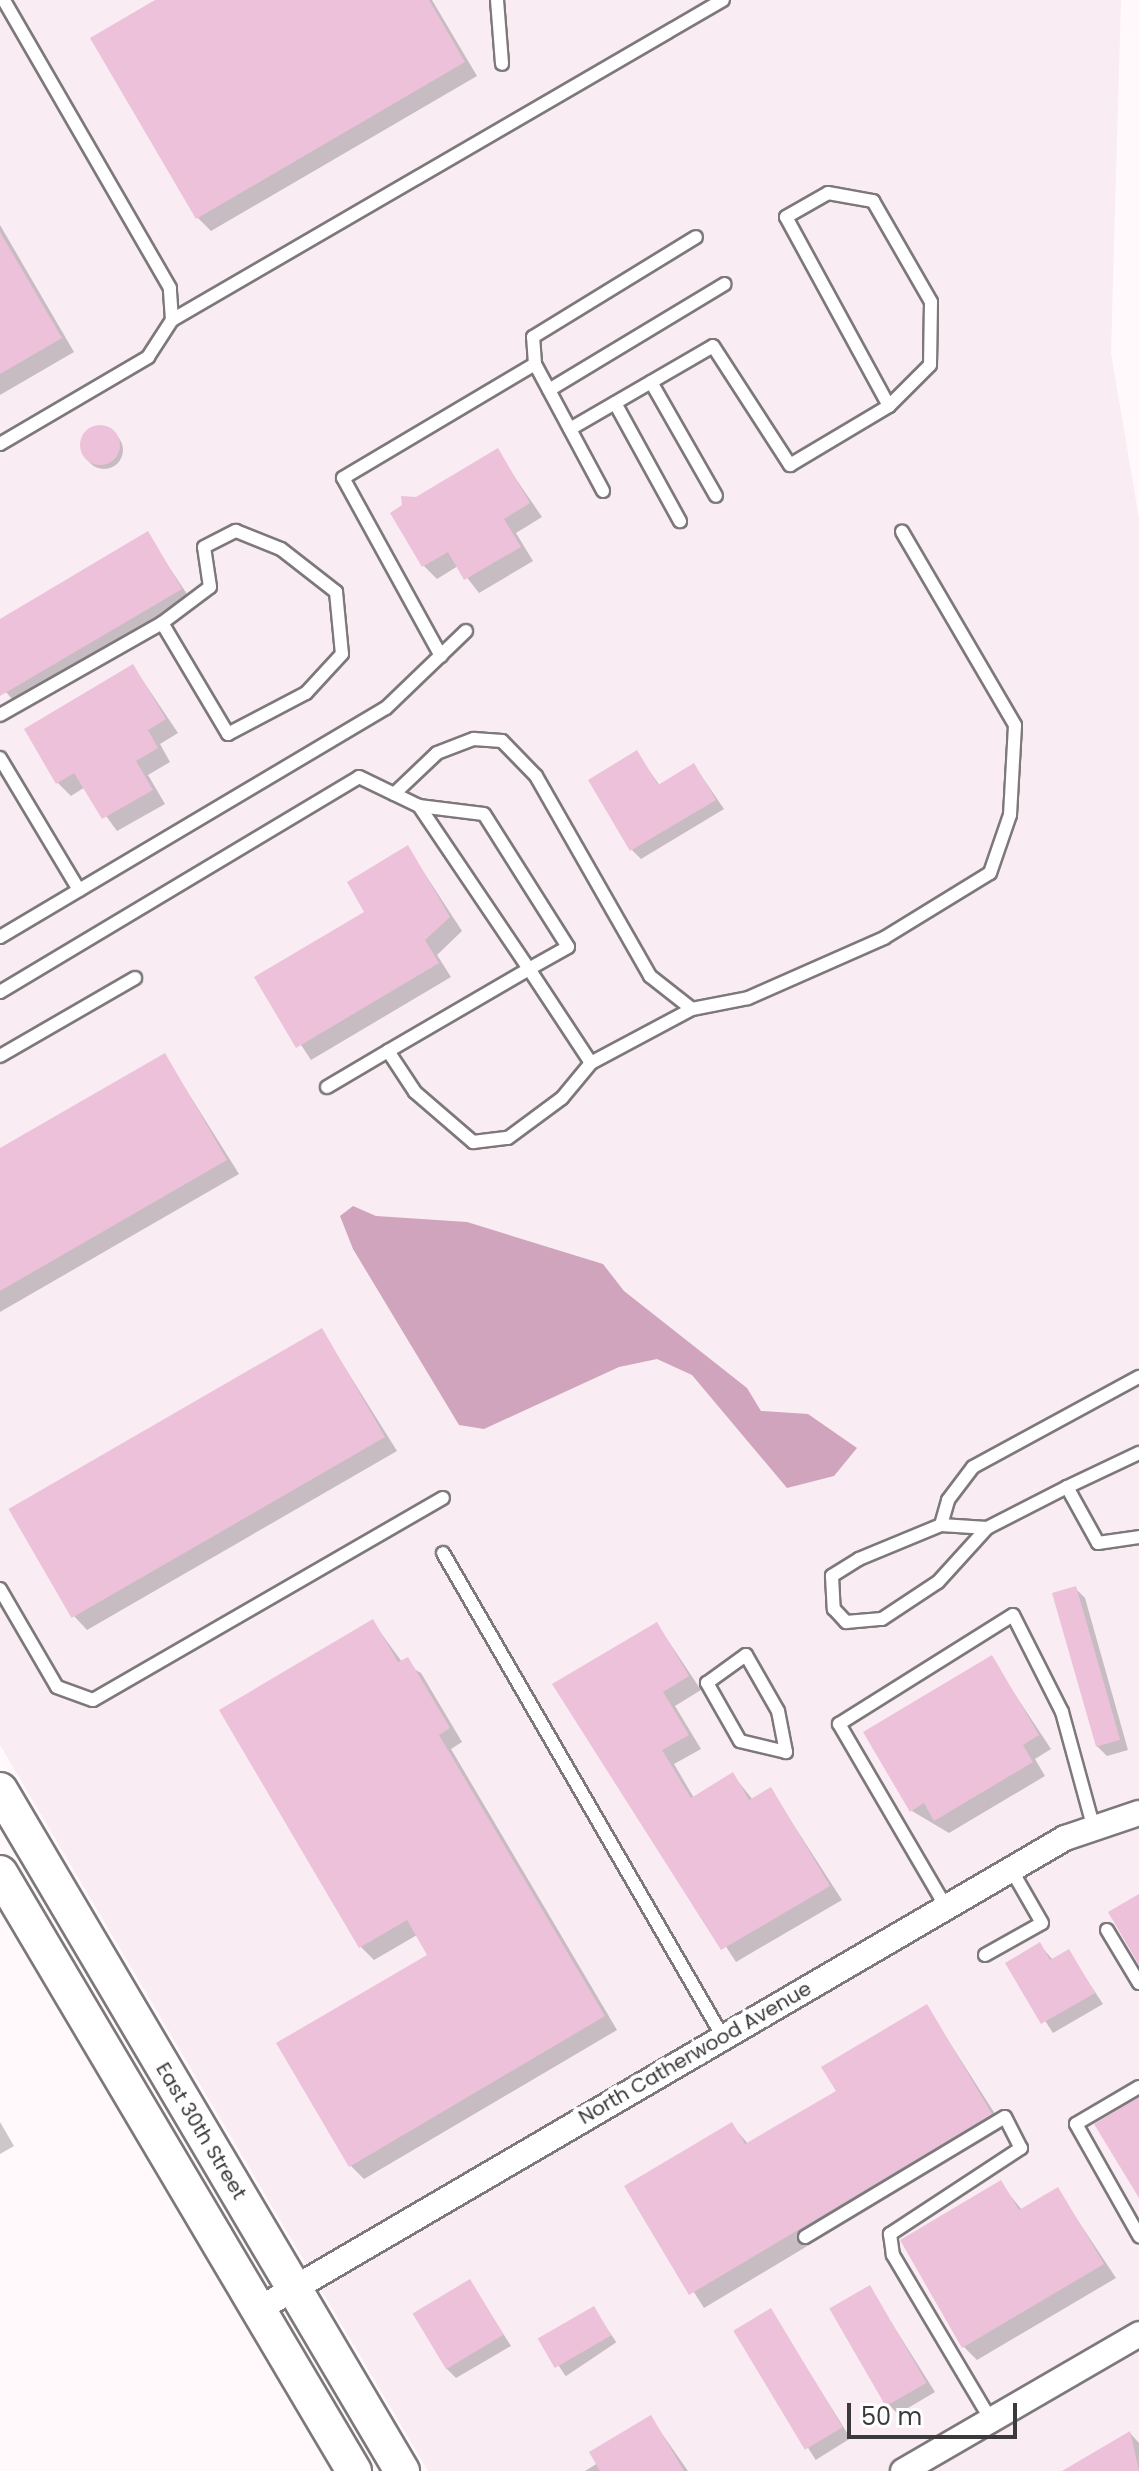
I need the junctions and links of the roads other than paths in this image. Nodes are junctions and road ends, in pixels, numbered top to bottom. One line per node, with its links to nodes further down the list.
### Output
1 (4, 0): 7 (lane)
2 (497, 0): 4 (lane)
3 (723, 0): 7 (lane)
4 (502, 64)
5 (696, 237): 8 (lane)
6 (725, 284): 10 (lane)
7 (172, 320): 14 (lane)
8 (535, 364): 10 (lane); 21 (lane)
9 (651, 382): 11 (lane); 12 (lane); 16 (lane)
10 (549, 390): 13 (lane)
11 (615, 403): 13 (lane); 17 (lane)
12 (889, 406): 12 (lane)
13 (570, 429): 15 (lane)
14 (0, 444)
15 (603, 491)
16 (716, 496)
17 (680, 521)
18 (902, 532): 31 (lane)
19 (162, 623): 19 (lane); 22 (lane)
20 (466, 631): 21 (lane)
21 (441, 656): 26 (lane)
22 (0, 715)
23 (0, 758): 26 (lane)
24 (394, 794): 25 (lane); 30 (lane); 31 (lane)
25 (419, 806): 28 (lane); 28 (lane)
26 (79, 890): 27 (lane)
27 (0, 937)
28 (529, 969): 32 (lane); 34 (lane)
29 (135, 978): 33 (lane)
30 (0, 992)
31 (692, 1009): 34 (lane)
32 (388, 1051): 34 (lane); 35 (lane)
33 (0, 1056)
34 (591, 1063)
35 (327, 1087)
36 (1139, 1377): 40 (lane)
37 (1139, 1453): 38 (lane)
38 (1067, 1487): 41 (lane); 42 (lane)
39 (443, 1498): 44 (lane)
40 (941, 1525): 41 (lane); 41 (lane)
41 (987, 1528)
42 (1139, 1537)
43 (443, 1553): 55 (lane)
44 (0, 1589)
45 (786, 1752): 45 (lane)
46 (0, 1790): 59 (main road, East 30th Street)
47 (1139, 1813): 48 (street, North Catherwood Avenue)
48 (1093, 1825): 49 (street, North Catherwood Avenue); 51 (lane)
49 (1011, 1869): 51 (street, North Catherwood Avenue); 53 (lane)
50 (0, 1873): 60 (main road, East 30th Street)
51 (946, 1907): 55 (street, North Catherwood Avenue)
52 (1107, 1930): 54 (lane)
53 (985, 1955)
54 (1139, 1983)
55 (723, 2037): 59 (street, North Catherwood Avenue)
56 (1139, 2087): 57 (lane)
57 (1139, 2236)
58 (805, 2237): 62 (lane)
59 (293, 2287): 60 (street, North Catherwood Avenue); 65 (main road, East 30th Street)
60 (259, 2309): 64 (main road, East 30th Street)
61 (1139, 2334): 62 (street)
62 (991, 2420): 63 (street)
63 (914, 2468)
64 (354, 2471)
65 (402, 2471)

